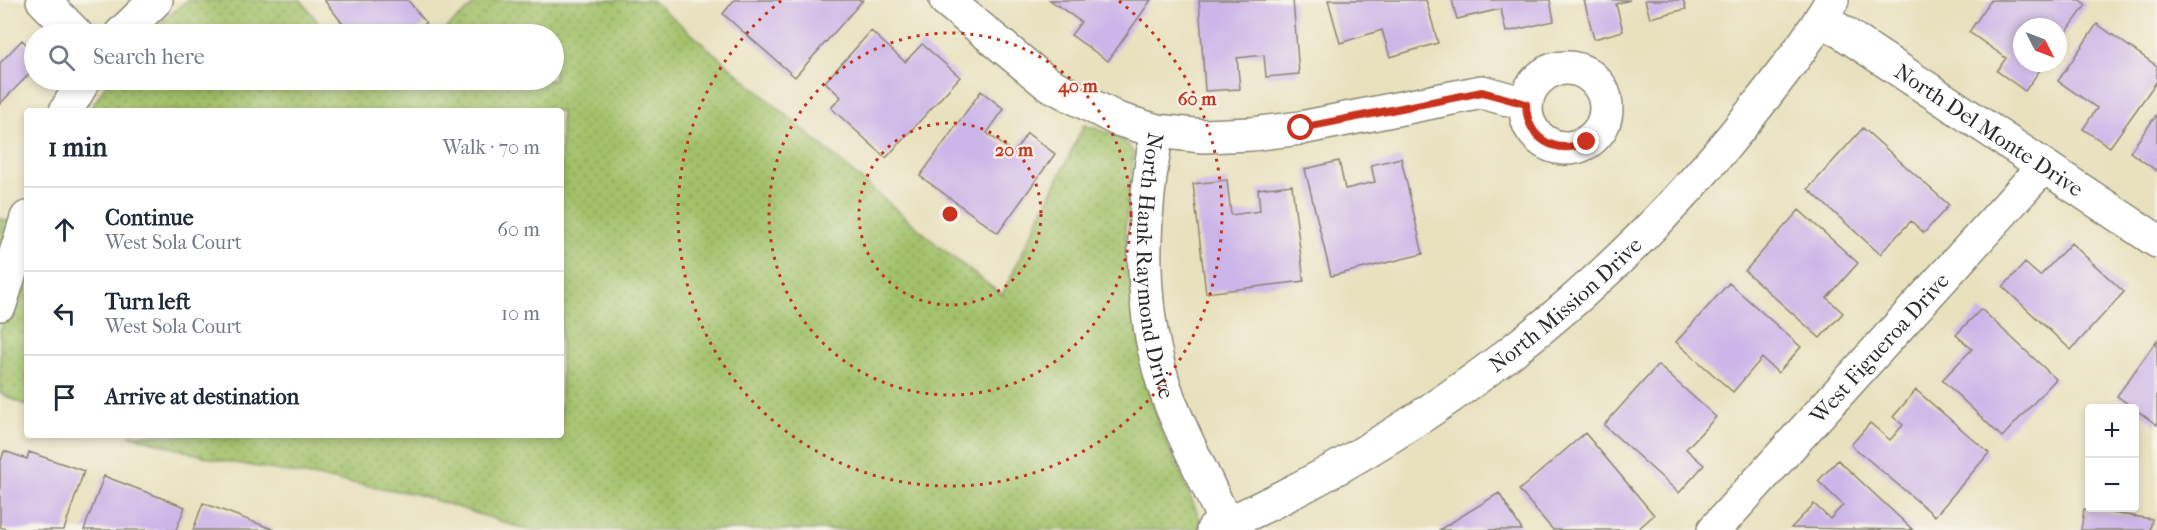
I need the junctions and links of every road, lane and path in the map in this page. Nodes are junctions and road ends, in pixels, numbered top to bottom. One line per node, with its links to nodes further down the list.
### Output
1 (43, 0): 5 (street)
2 (156, 0): 6 (street)
3 (946, 0): 10 (street, North Hank Raymond Drive)
4 (1827, 9): 11 (street, North Del Monte Drive); 15 (street, North Mission Drive)
5 (66, 24)
6 (131, 24)
7 (78, 90): 9 (street)
8 (1526, 104): 10 (street)
9 (68, 108)
10 (1157, 131): 15 (street, North Hank Raymond Drive)
11 (2044, 166): 13 (street, North Del Monte Drive); 16 (street, West Figueroa Drive)
12 (24, 228): 14 (street)
13 (2157, 241)
14 (0, 304)
15 (1222, 528)
16 (1714, 530)

